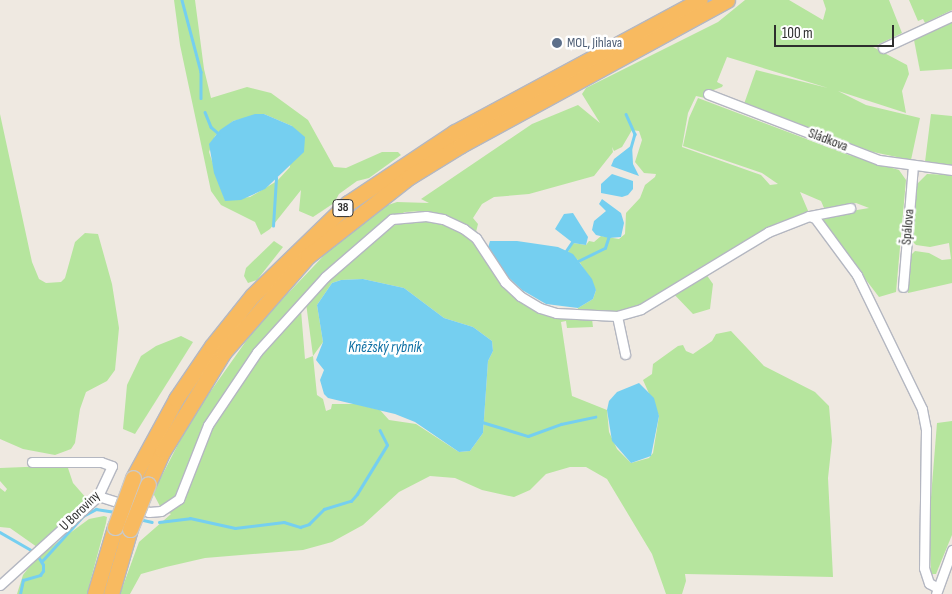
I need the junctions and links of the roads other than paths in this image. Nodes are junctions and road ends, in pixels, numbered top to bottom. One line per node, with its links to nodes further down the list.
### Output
1 (700, 0): 4 (highway, 38)
2 (727, 0): 4 (highway, 38)
3 (952, 16): 6 (street)
4 (665, 26): 5 (highway, 38)
5 (642, 38): 20 (highway, 38, bridge); 21 (highway, 38, bridge)
6 (883, 48)
7 (708, 94): 8 (street, Sládkova)
8 (913, 166): 9 (street, Sládkova); 12 (street, Špálova)
9 (952, 170)
10 (850, 208): 11 (street)
11 (809, 216): 13 (street); 19 (street)
12 (903, 287)
13 (617, 316): 14 (street); 16 (street)
14 (625, 354)
15 (32, 462): 16 (street, U Boroviny)
16 (98, 496): 18 (street, U Boroviny)
17 (952, 550): 19 (street)
18 (0, 585)
19 (936, 591)
20 (95, 594)
21 (111, 594)

